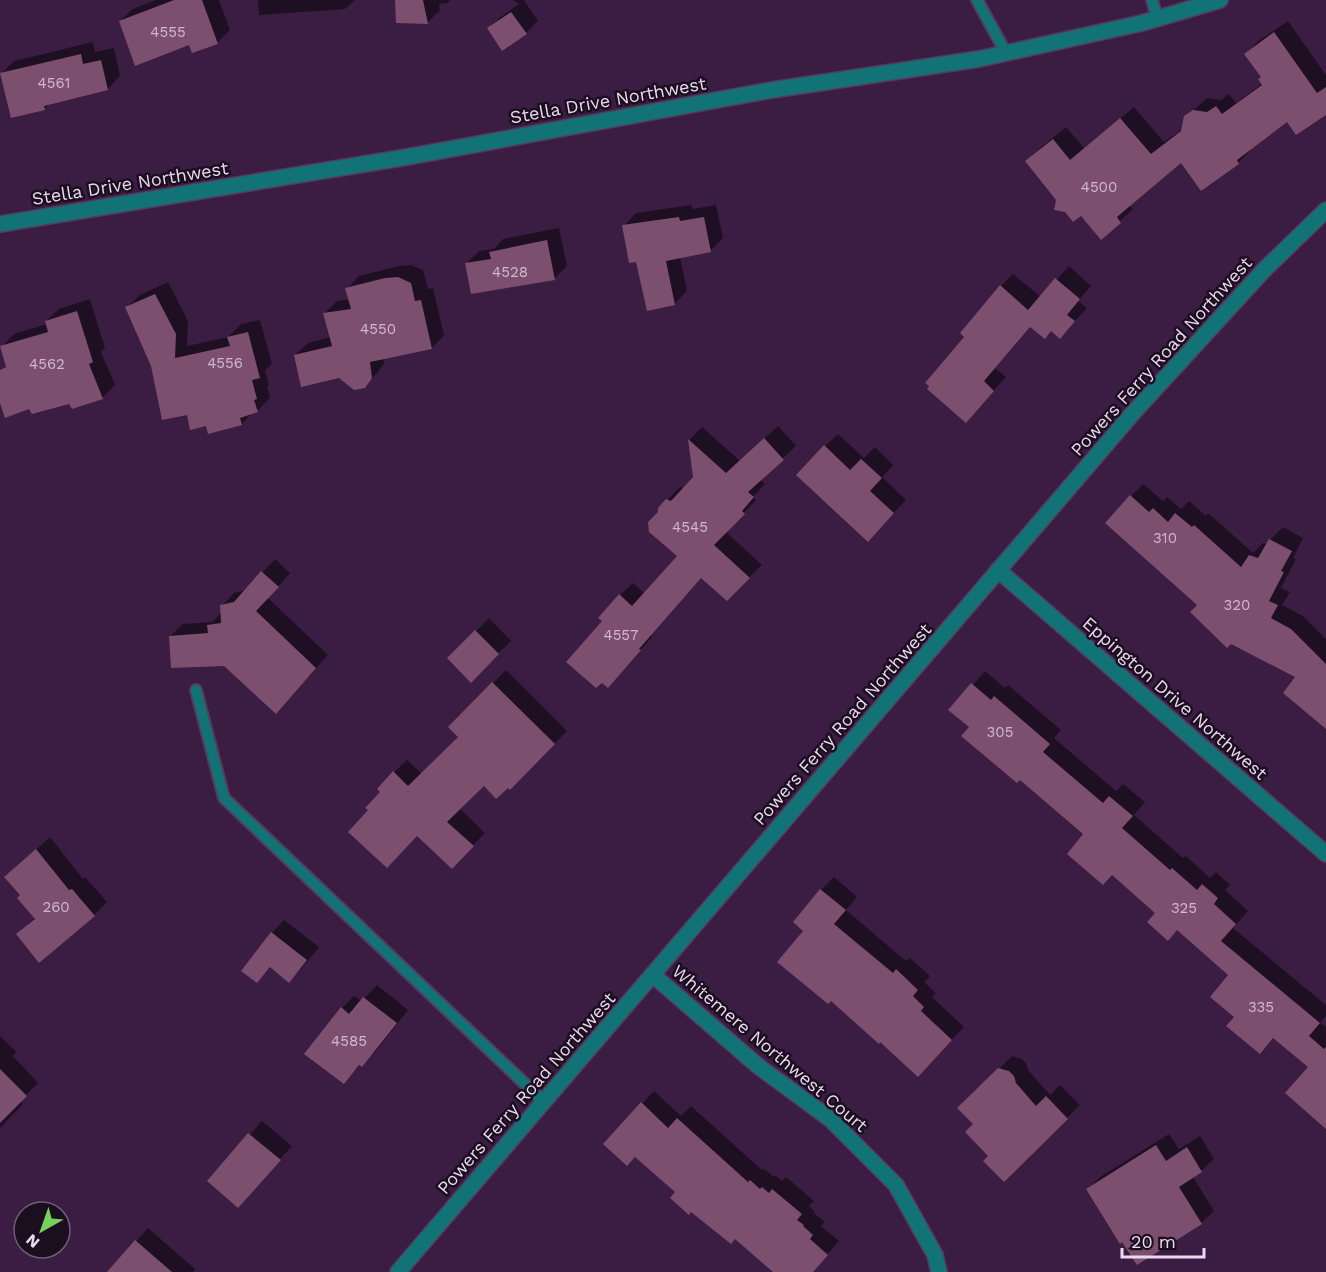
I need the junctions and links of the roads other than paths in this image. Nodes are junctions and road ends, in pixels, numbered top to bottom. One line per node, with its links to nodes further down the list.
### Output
1 (977, 0): 5 (lane)
2 (1152, 0): 4 (lane)
3 (1220, 0): 4 (street, Stella Drive Northwest)
4 (1157, 18): 5 (street, Stella Drive Northwest)
5 (1006, 53): 7 (street, Stella Drive Northwest)
6 (1326, 210): 8 (street, Powers Ferry Road Northwest)
7 (0, 224)
8 (998, 570): 10 (street, Eppington Drive Northwest); 11 (street, Powers Ferry Road Northwest)
9 (196, 690): 12 (lane)
10 (1326, 854)
11 (652, 975): 12 (street, Powers Ferry Road Northwest); 14 (street, Whitemere Northwest Court)
12 (543, 1101): 13 (street, Powers Ferry Road Northwest)
13 (398, 1272)
14 (939, 1272)

